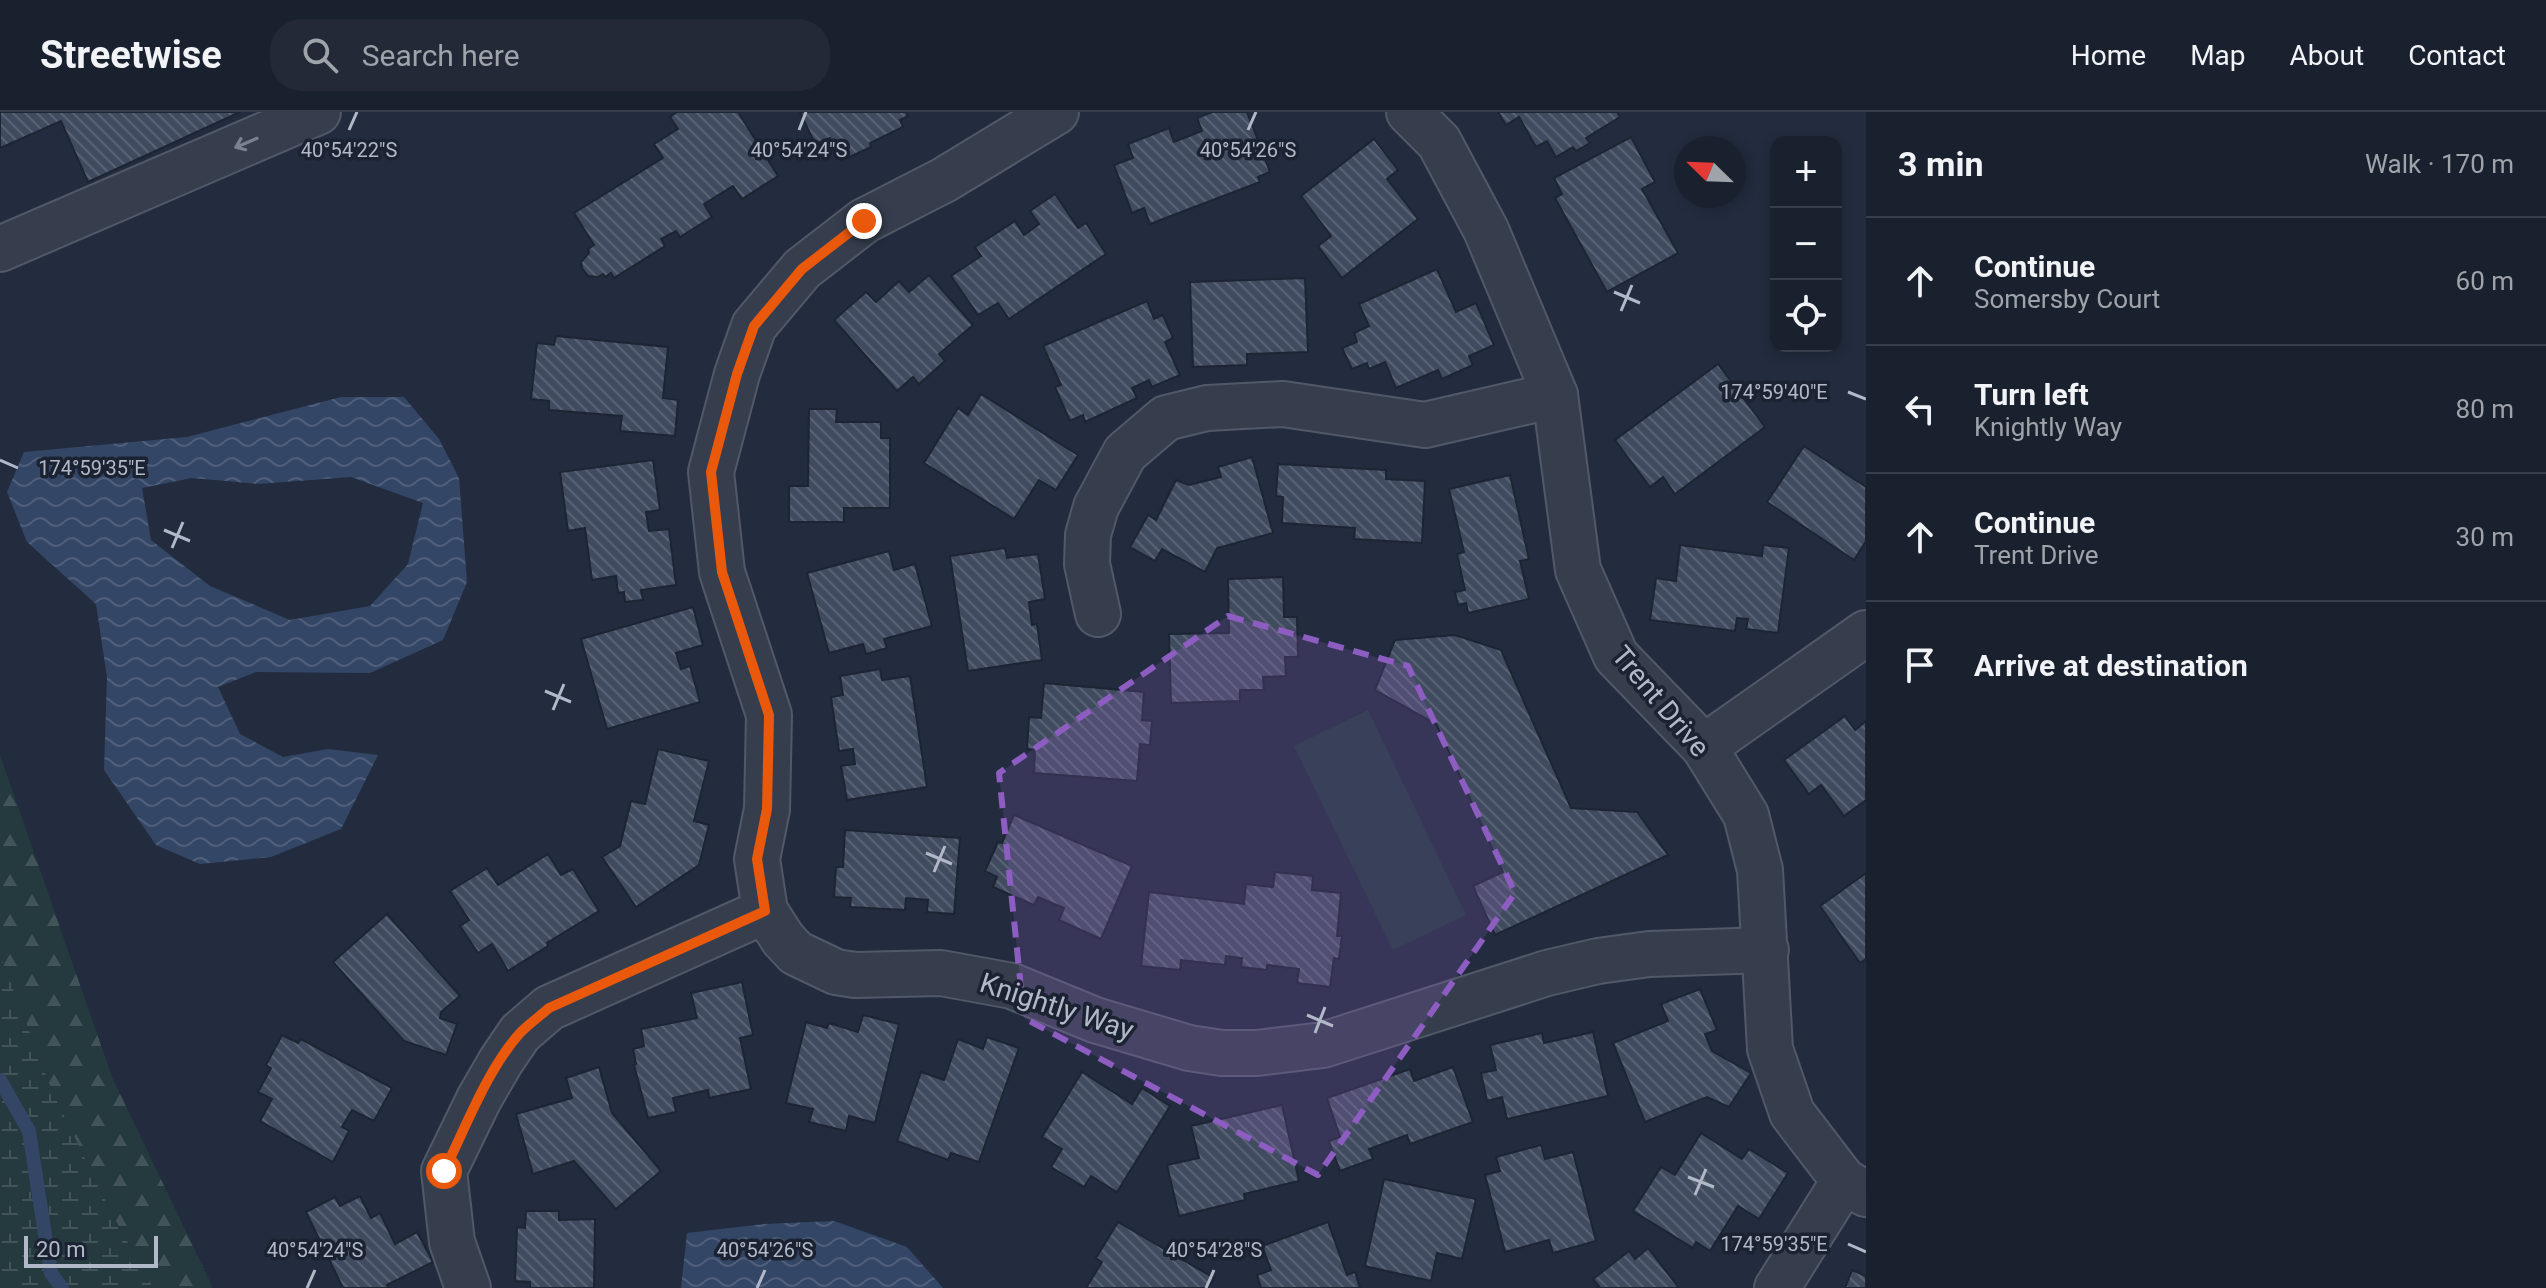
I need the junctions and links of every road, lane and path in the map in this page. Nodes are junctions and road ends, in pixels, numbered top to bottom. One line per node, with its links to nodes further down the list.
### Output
1 (318, 112): 4 (street, one-way to 4)
2 (1056, 112): 9 (street, Knightly Way)
3 (1409, 112): 5 (street, Trent Drive)
4 (0, 249)
5 (1555, 395): 6 (street); 8 (street, Trent Drive)
6 (1098, 614)
7 (1866, 633): 8 (street)
8 (1704, 747): 10 (street, Trent Drive)
9 (765, 911): 10 (street, Knightly Way); 12 (street)
10 (1766, 950): 11 (street, Trent Drive)
11 (1855, 1188): 13 (street)
12 (468, 1288)
13 (1777, 1288)

